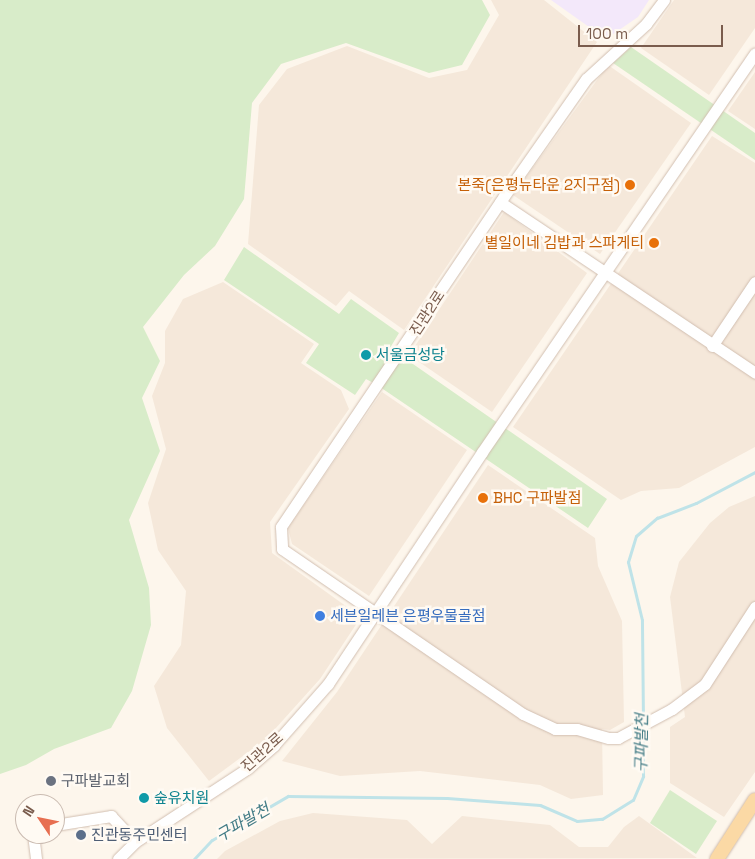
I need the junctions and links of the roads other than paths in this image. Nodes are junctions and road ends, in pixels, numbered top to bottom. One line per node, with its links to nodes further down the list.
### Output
1 (664, 0): 3 (street, 진관2로)
2 (755, 53): 4 (street, 진관2로)
3 (500, 202): 4 (street); 9 (street, 진관2로)
4 (606, 272): 6 (street); 9 (street, 진관2로)
5 (755, 282): 6 (street)
6 (712, 346): 7 (street)
7 (755, 373)
8 (755, 607): 9 (street)
9 (376, 613): 12 (street, 진관2로)
10 (753, 809): 16 (main road)
11 (65, 823): 12 (street)
12 (135, 842): 15 (street, 진관2로)
13 (34, 844): 14 (street)
14 (36, 859)
15 (118, 859)
16 (716, 859)

